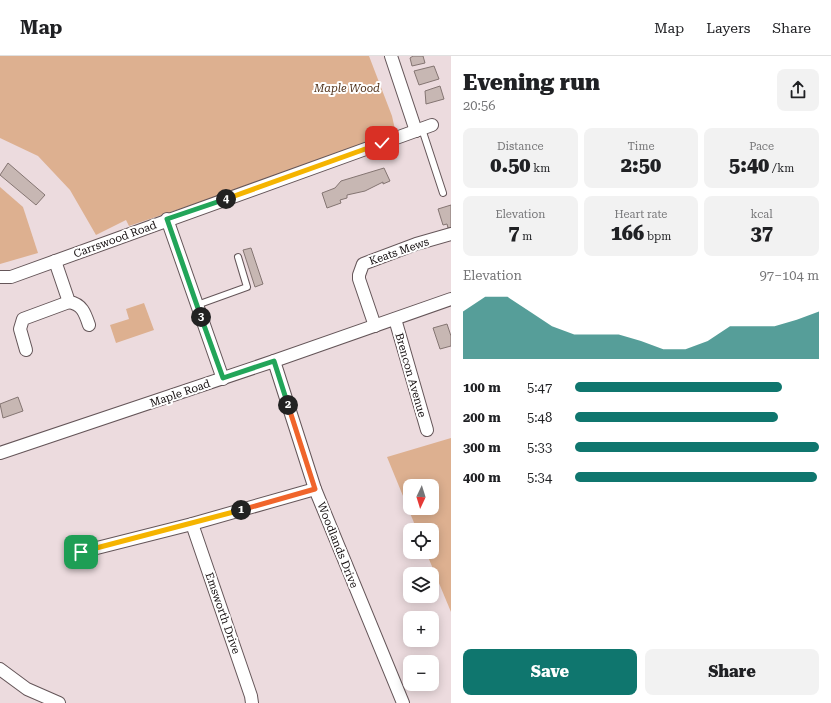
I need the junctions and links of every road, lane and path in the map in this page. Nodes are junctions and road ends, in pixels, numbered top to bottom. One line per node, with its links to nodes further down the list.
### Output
1 (391, 56): 2 (street)
2 (423, 128): 3 (lane); 4 (street, Carrswood Road)
3 (443, 194)
4 (167, 219): 7 (street, Carrswood Road); 11 (street)
5 (451, 234): 14 (street, Keats Mews)
6 (238, 257): 11 (lane)
7 (55, 261): 8 (street, Carrswood Road); 10 (street)
8 (0, 278)
9 (451, 299): 12 (street, Maple Road)
10 (69, 302): 13 (street); 15 (street)
11 (197, 305): 17 (street)
12 (395, 319): 14 (street, Maple Road); 18 (street, Brencon Avenue)
13 (89, 325)
14 (374, 326): 16 (street, Maple Road)
15 (26, 350)
16 (274, 361): 17 (street, Maple Road); 20 (street, Woodlands Drive)
17 (223, 378): 19 (street, Maple Road)
18 (427, 430)
19 (0, 453)
20 (315, 489): 21 (street); 26 (street, Woodlands Drive)
21 (192, 524): 22 (street); 25 (street, Emsworth Drive)
22 (81, 552)
23 (0, 669): 24 (street)
24 (59, 703)
25 (252, 703)
26 (403, 703)

